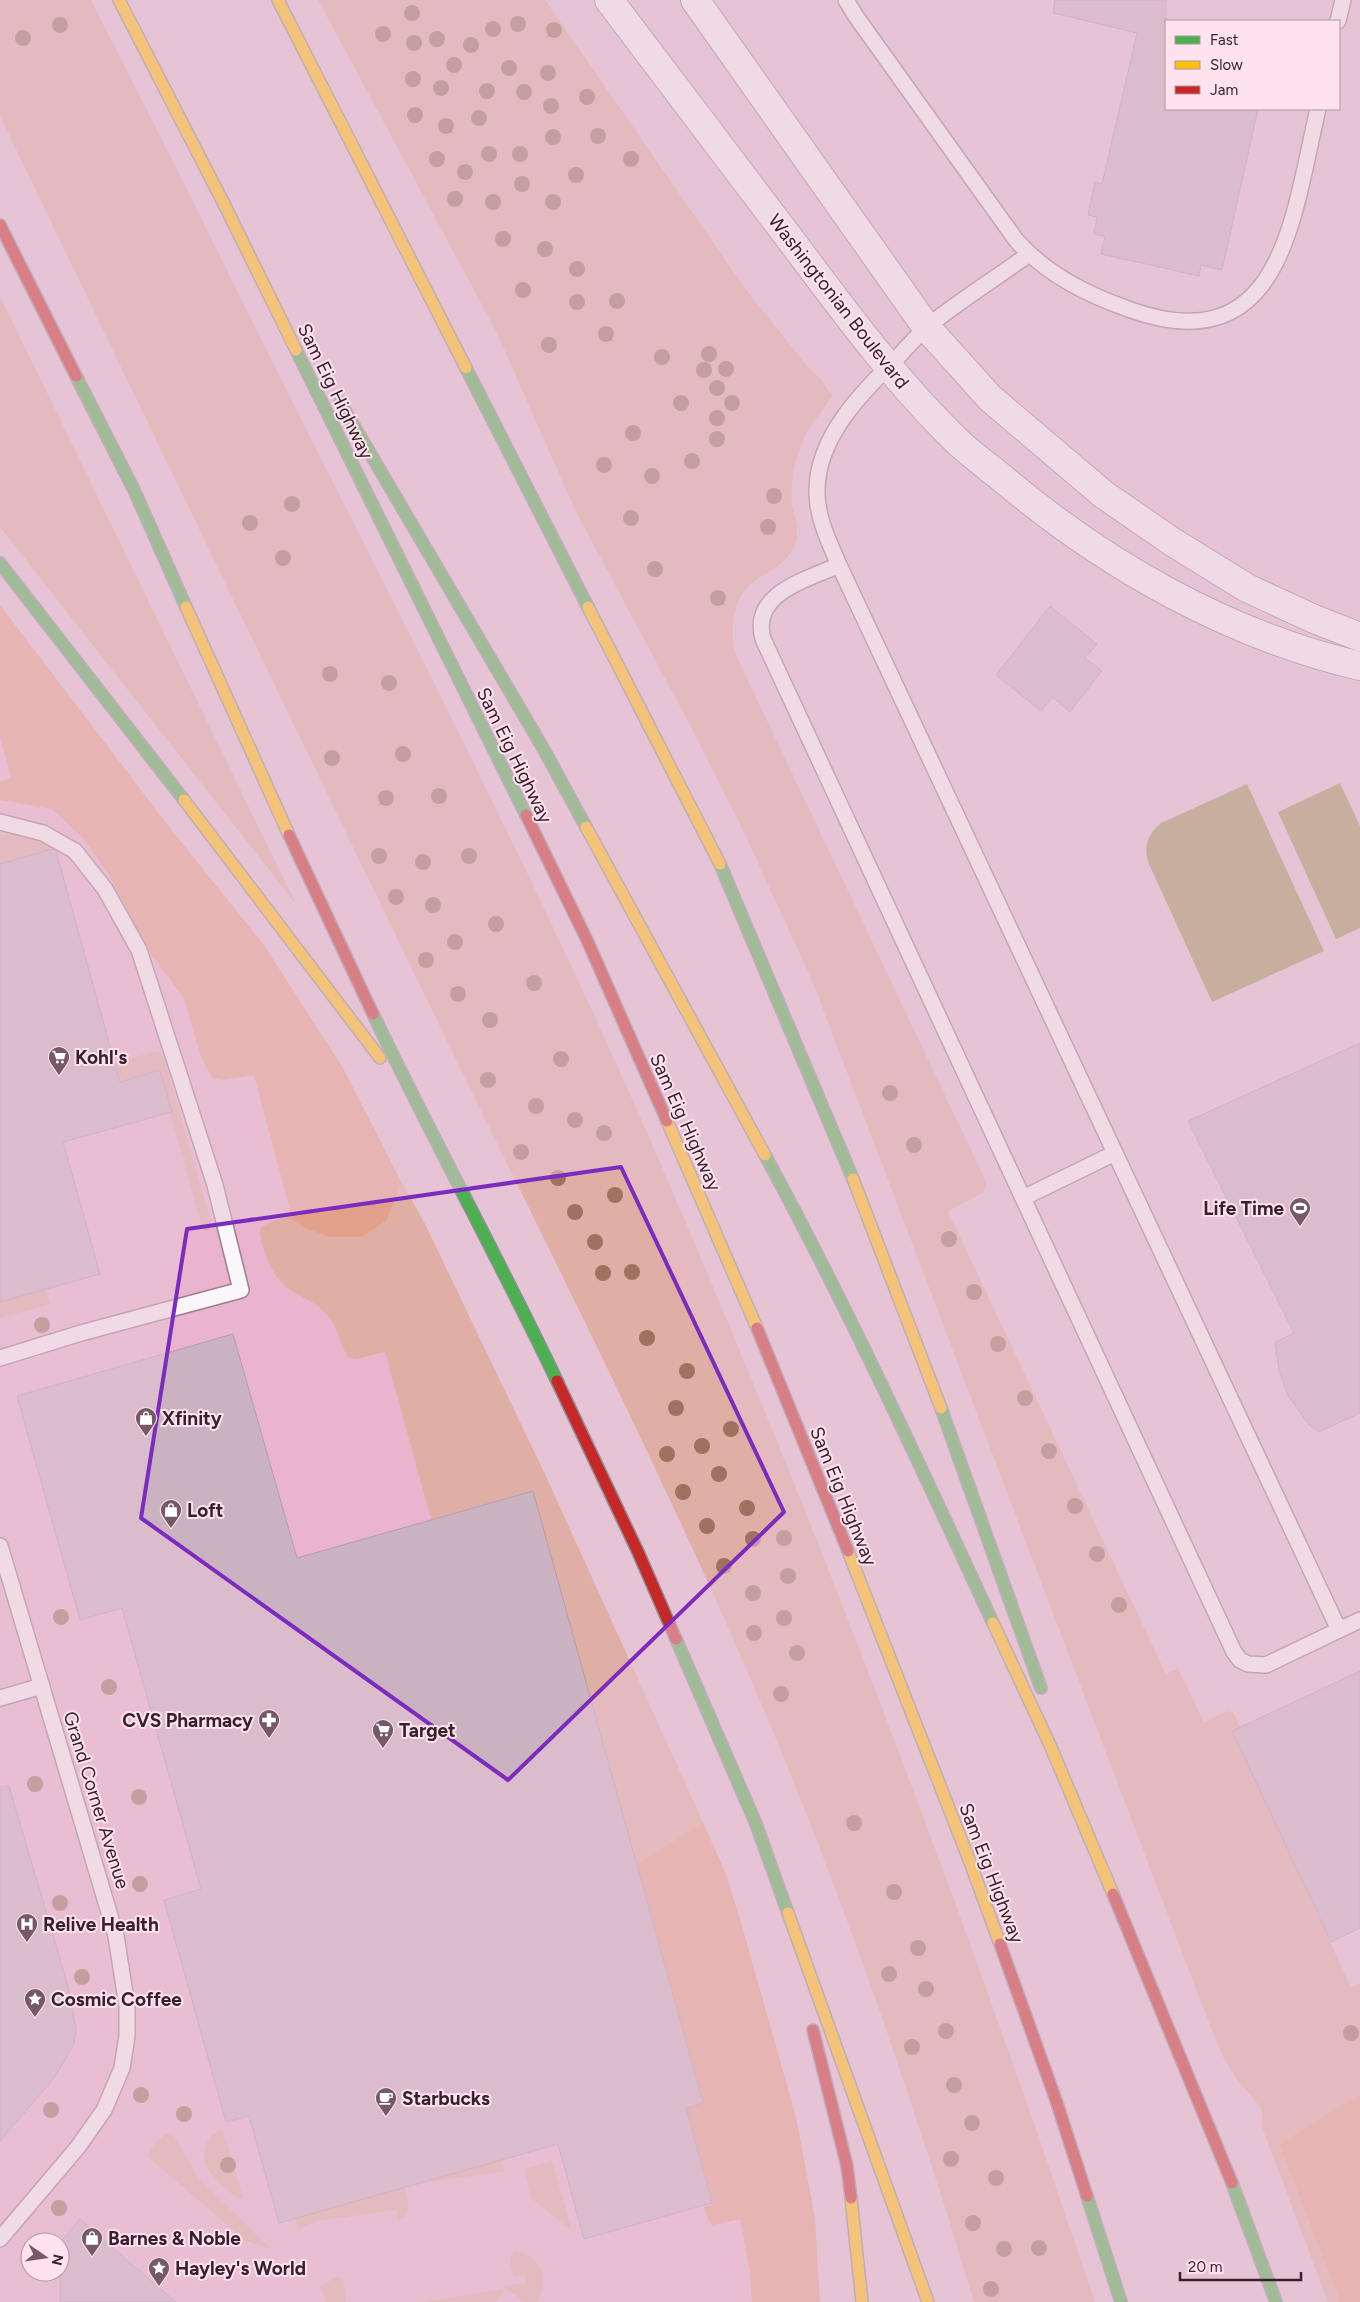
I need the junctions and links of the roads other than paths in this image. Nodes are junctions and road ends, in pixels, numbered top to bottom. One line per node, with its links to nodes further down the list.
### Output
1 (119, 0): 9 (highway, Sam Eig Highway)
2 (609, 0): 14 (street, Washingtonian Boulevard)
3 (695, 0): 12 (street)
4 (846, 0): 11 (lane)
5 (1343, 0): 7 (lane)
6 (280, 2): 29 (highway)
7 (1338, 20)
8 (1318, 110): 11 (lane)
9 (224, 204): 13 (highway); 39 (highway, Sam Eig Highway)
10 (0, 224): 21 (highway)
11 (1029, 254): 12 (lane)
12 (926, 328): 14 (lane); 18 (street)
13 (304, 340)
14 (887, 367): 17 (lane); 19 (street, Washingtonian Boulevard)
15 (334, 391): 32 (highway)
16 (0, 562): 21 (highway)
17 (839, 565): 22 (lane); 23 (lane)
18 (1360, 637)
19 (1360, 666)
20 (0, 822): 24 (lane)
21 (416, 1105): 33 (highway)
22 (1115, 1153): 23 (lane); 27 (lane)
23 (1022, 1198): 27 (lane)
24 (0, 1358)
25 (0, 1546): 28 (lane, Grand Corner Avenue)
26 (1360, 1620): 27 (lane)
27 (1339, 1630)
28 (42, 1686): 30 (lane); 36 (lane, Grand Corner Avenue)
29 (1044, 1695)
30 (0, 1698)
31 (1053, 1723): 32 (highway)
32 (1104, 1874): 40 (highway)
33 (783, 1902): 34 (highway); 38 (highway)
34 (806, 1996)
35 (810, 2015): 37 (highway)
36 (0, 2239)
37 (862, 2302)
38 (928, 2302)
39 (1121, 2302)
40 (1276, 2302)

